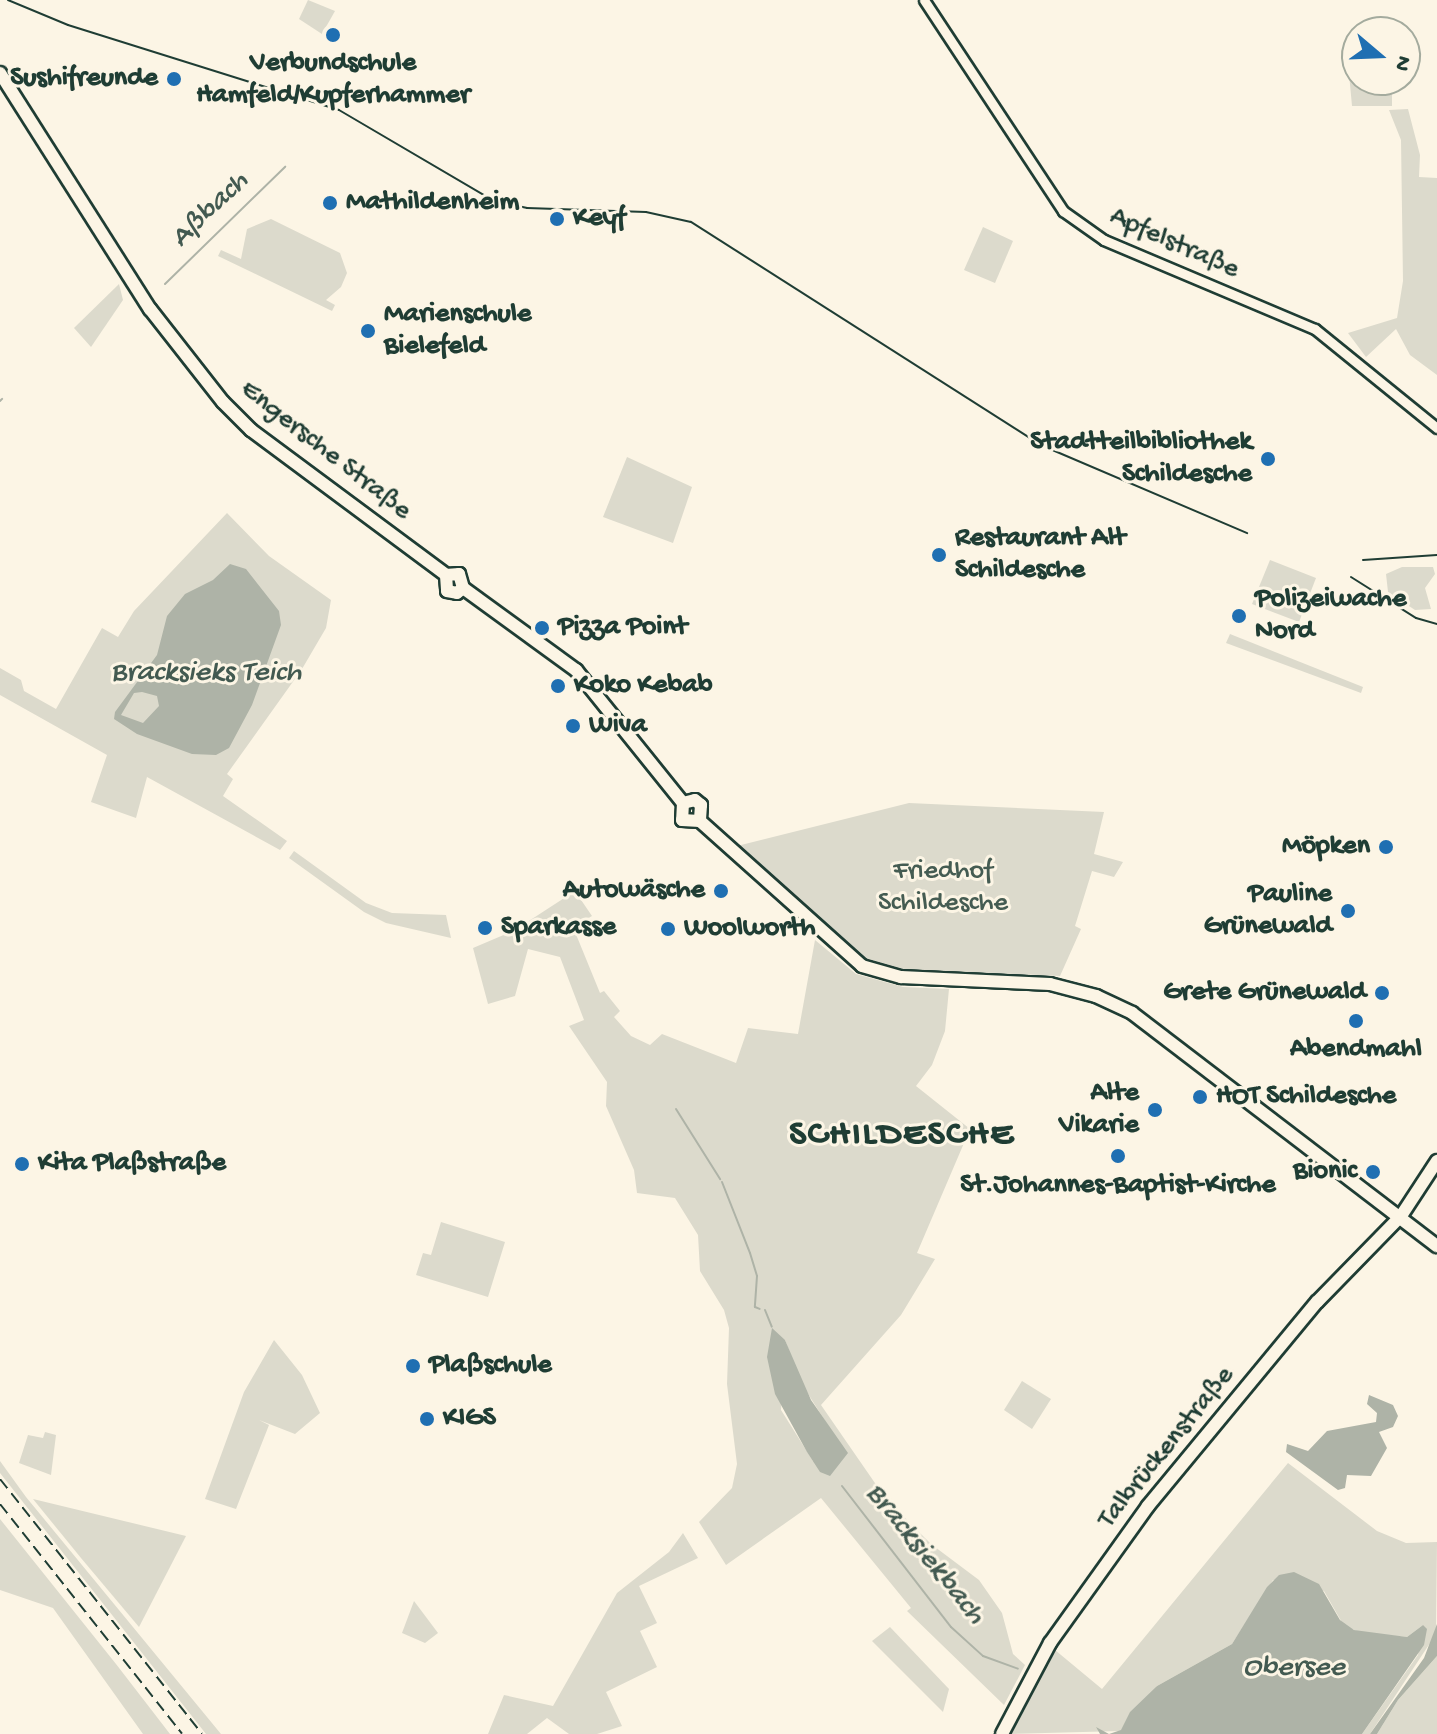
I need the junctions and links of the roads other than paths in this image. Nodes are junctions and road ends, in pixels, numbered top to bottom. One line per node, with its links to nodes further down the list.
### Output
1 (924, 0): 3 (street, Apfelstraße)
2 (0, 73): 5 (main road, Engersche Straße)
3 (1437, 428)
4 (1437, 1161): 5 (main road, Talbrückenstraße)
5 (1401, 1216): 6 (main road); 7 (main road, Talbrückenstraße)
6 (1437, 1246)
7 (1002, 1734)

